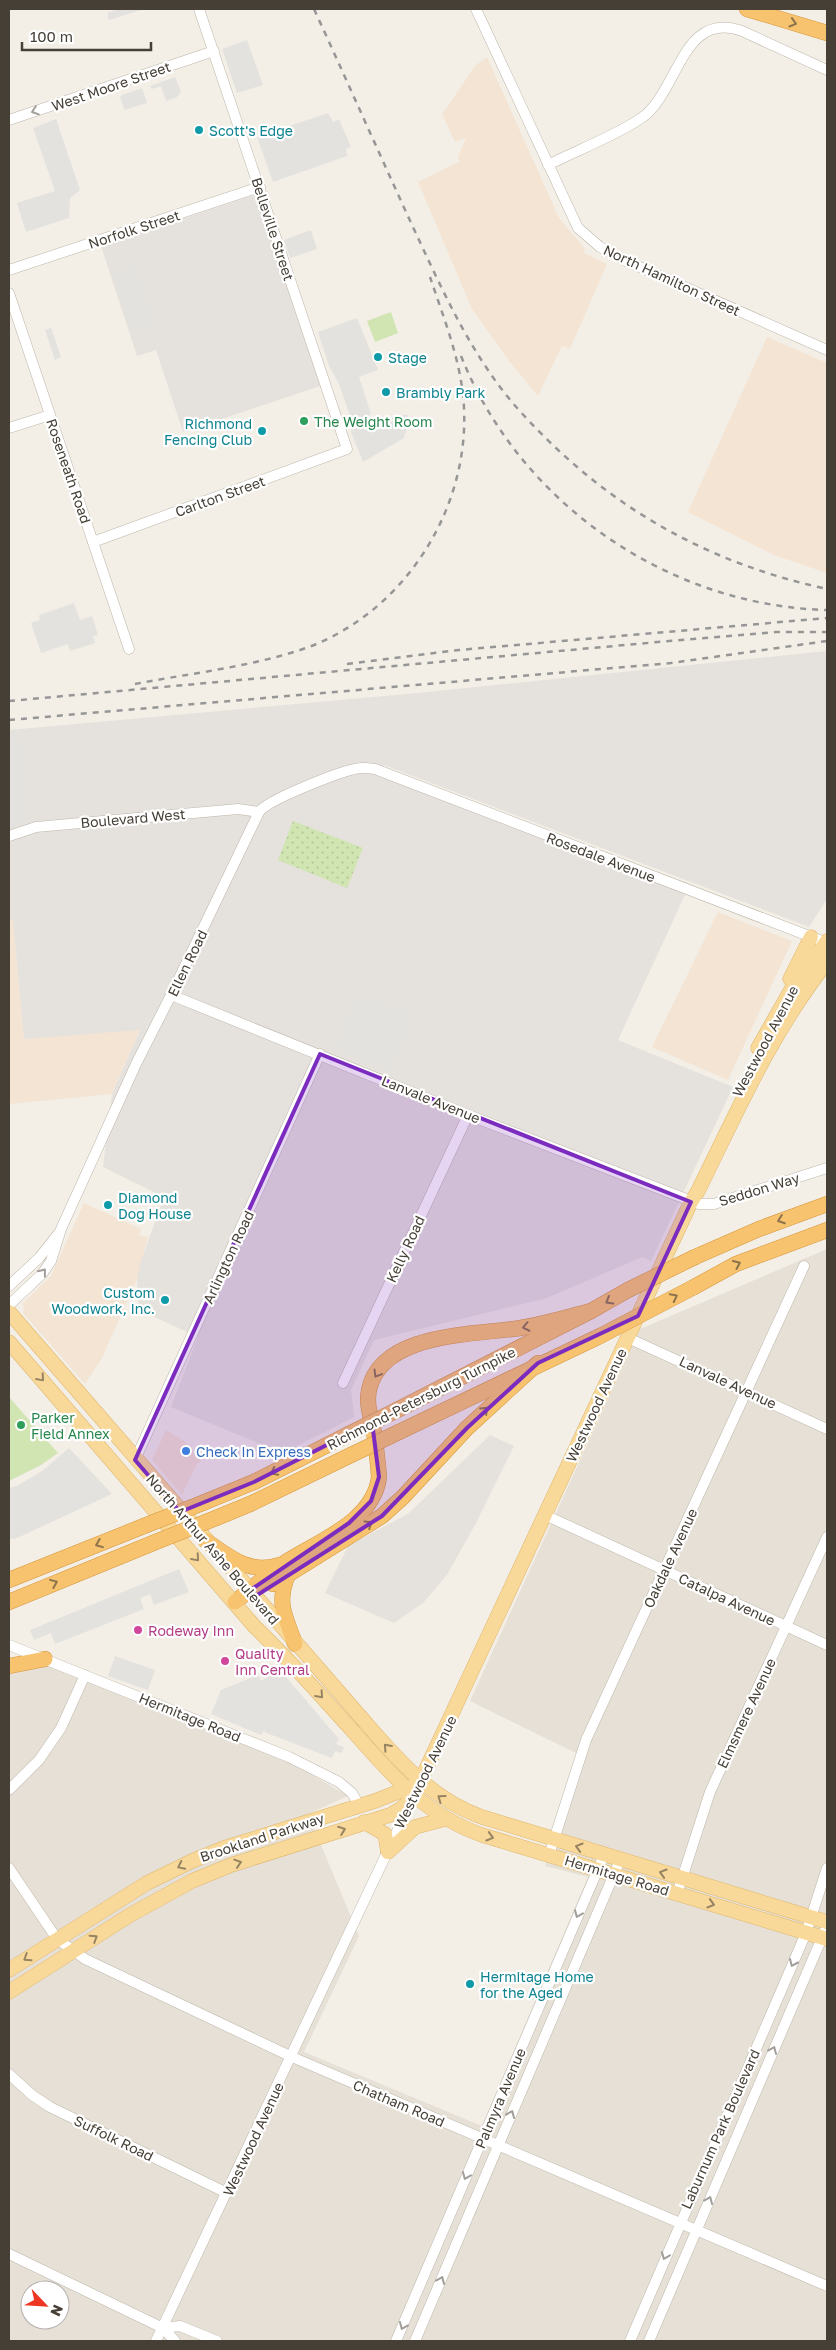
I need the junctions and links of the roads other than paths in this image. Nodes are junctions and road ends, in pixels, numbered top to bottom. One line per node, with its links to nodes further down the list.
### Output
1 (199, 9): 6 (street, Belleville Street)
2 (476, 9): 9 (street, North Hamilton Street)
3 (734, 9): 4 (highway)
4 (753, 11): 5 (highway, one-way to 5)
5 (827, 33)
6 (214, 51): 8 (street, West Moore Street, one-way to 8); 10 (street, Belleville Street)
7 (827, 70): 9 (street)
8 (9, 120)
9 (548, 165): 13 (street, North Hamilton Street)
10 (260, 188): 11 (street, Norfolk Street); 16 (street, Belleville Street)
11 (9, 270)
12 (9, 293): 14 (street, Roseneath Road)
13 (827, 350)
14 (50, 415): 15 (street); 17 (street, Roseneath Road)
15 (9, 428)
16 (347, 449): 17 (street, Carlton Street)
17 (93, 542): 18 (street, Roseneath Road)
18 (129, 649)
19 (259, 812): 20 (street, Boulevard West); 21 (street, Rosedale Avenue); 24 (street, Ellen Road)
20 (9, 836)
21 (811, 937): 22 (street, Rosedale Avenue); 25 (main road)
22 (827, 942): 25 (main road, Westwood Avenue)
23 (827, 962): 29 (main road, Westwood Avenue)
24 (171, 995): 26 (street, Lanvale Avenue); 31 (street, Ellen Road)
25 (772, 1022): 29 (main road, Westwood Avenue)
26 (320, 1054): 27 (street, Lanvale Avenue); 45 (street, Arlington Road)
27 (468, 1115): 29 (street, Lanvale Avenue); 41 (street, Kelly Road)
28 (827, 1168): 29 (street, Seddon Way)
29 (690, 1202): 38 (main road, Westwood Avenue)
30 (827, 1204): 37 (highway, Richmond-Petersburg Turnpike, one-way to 37, bridge)
31 (61, 1229): 34 (street, Ellen Road); 35 (street, Ellen Road, one-way to 31)
32 (827, 1230): 40 (highway, Richmond-Petersburg Turnpike, one-way to 32, bridge)
33 (804, 1266): 42 (street, Oakdale Avenue)
34 (9, 1286)
35 (9, 1305)
36 (9, 1312): 45 (main road, North Arthur Ashe Boulevard)
37 (591, 1312): 49 (highway, one-way to 49); 51 (highway, Richmond-Petersburg Turnpike, one-way to 51, bridge)
38 (628, 1338): 42 (street, Lanvale Avenue); 46 (main road, Westwood Avenue)
39 (9, 1342): 43 (main road, North Arthur Ashe Boulevard, one-way to 43)
40 (538, 1363): 49 (highway, one-way to 40); 53 (highway, Richmond-Petersburg Turnpike, one-way to 40, bridge)
41 (343, 1383)
42 (747, 1391): 44 (street, Lanvale Avenue); 50 (street, Oakdale Avenue)
43 (61, 1401): 45 (main road); 54 (main road, North Arthur Ashe Boulevard, one-way to 54)
44 (827, 1429)
45 (135, 1460): 48 (main road, North Arthur Ashe Boulevard)
46 (545, 1515): 50 (street, Catalpa Avenue); 62 (main road, Westwood Avenue)
47 (827, 1537): 55 (street, Elmsmere Avenue)
48 (205, 1540): 49 (highway); 52 (main road, North Arthur Ashe Boulevard)
49 (286, 1569): 52 (highway); 56 (highway)
50 (665, 1570): 55 (street, Catalpa Avenue); 68 (street, Oakdale Avenue)
51 (9, 1580)
52 (252, 1594): 54 (highway); 56 (main road, North Arthur Ashe Boulevard)
53 (9, 1602)
54 (237, 1605): 64 (main road, North Arthur Ashe Boulevard, one-way to 64)
55 (786, 1626): 58 (street, Catalpa Avenue); 77 (street, Elmsmere Avenue)
56 (295, 1644): 62 (main road, North Arthur Ashe Boulevard, one-way to 56)
57 (9, 1645): 59 (street, Hermitage Road)
58 (827, 1645)
59 (45, 1659): 60 (highway); 61 (street, Hermitage Road)
60 (9, 1666)
61 (84, 1675): 63 (street); 65 (street, Hermitage Road)
62 (421, 1782): 64 (main road, Brookland Parkway); 68 (main road, Hermitage Road, one-way to 62)
63 (9, 1790)
64 (410, 1793): 65 (main road, Brookland Parkway); 66 (main road, Hermitage Road); 67 (main road, Brookland Parkway); 69 (street, Westwood Avenue)
65 (360, 1805): 82 (main road, Brookland Parkway, one-way to 82)
66 (445, 1819): 69 (main road); 70 (main road, Hermitage Road, one-way to 70)
67 (364, 1822): 69 (main road); 83 (main road, Brookland Parkway, one-way to 67)
68 (554, 1840): 70 (street, Oakdale Avenue); 71 (main road, Hermitage Road, one-way to 68)
69 (388, 1852): 86 (street, Westwood Avenue)
70 (549, 1855): 75 (main road, Hermitage Road)
71 (604, 1855): 72 (main road, Hermitage Road); 75 (street, Palmyra Avenue)
72 (620, 1860): 76 (street, Palmyra Avenue); 77 (main road, Hermitage Road, one-way to 72)
73 (9, 1868): 82 (street, Chatham Road)
74 (827, 1868): 79 (street, Laburnum Park Boulevard)
75 (598, 1870): 76 (main road, Hermitage Road); 88 (street, Palmyra Avenue, one-way to 88)
76 (614, 1874): 78 (main road, Hermitage Road); 89 (street, Palmyra Avenue, one-way to 76)
77 (682, 1879): 78 (street, Elmsmere Avenue); 79 (main road, Hermitage Road)
78 (677, 1894): 81 (main road, Hermitage Road, one-way to 81)
79 (812, 1918): 80 (main road, Hermitage Road); 81 (street, Laburnum Park Boulevard)
80 (826, 1931): 81 (main road, Hermitage Road); 92 (street, Laburnum Park Boulevard, one-way to 80)
81 (806, 1933): 91 (street, Laburnum Park Boulevard, one-way to 91)
82 (57, 1938): 83 (street, Chatham Road); 84 (main road, Brookland Parkway, one-way to 84)
83 (74, 1951): 85 (main road, Brookland Parkway); 86 (street, Chatham Road)
84 (9, 1970)
85 (9, 1992)
86 (292, 2057): 88 (street, Chatham Road); 90 (street, Westwood Avenue)
87 (9, 2074): 90 (street, Suffolk Road)
88 (482, 2139): 89 (street, Chatham Road); 99 (street, Palmyra Avenue, one-way to 99)
89 (498, 2146): 91 (street, Chatham Road); 100 (street, Palmyra Avenue, one-way to 89)
90 (227, 2192): 95 (street, Westwood Avenue)
91 (679, 2224): 92 (street, Chatham Road); 101 (street, Laburnum Park Boulevard, one-way to 101)
92 (695, 2232): 94 (street, Chatham Road); 102 (street, Laburnum Park Boulevard)
93 (9, 2254): 95 (street)
94 (827, 2286)
95 (163, 2328): 96 (street, Westwood Avenue); 97 (street); 98 (street)
96 (156, 2341)
97 (175, 2341)
98 (217, 2341)
99 (396, 2341)
100 (416, 2341)
101 (630, 2341)
102 (650, 2341)

